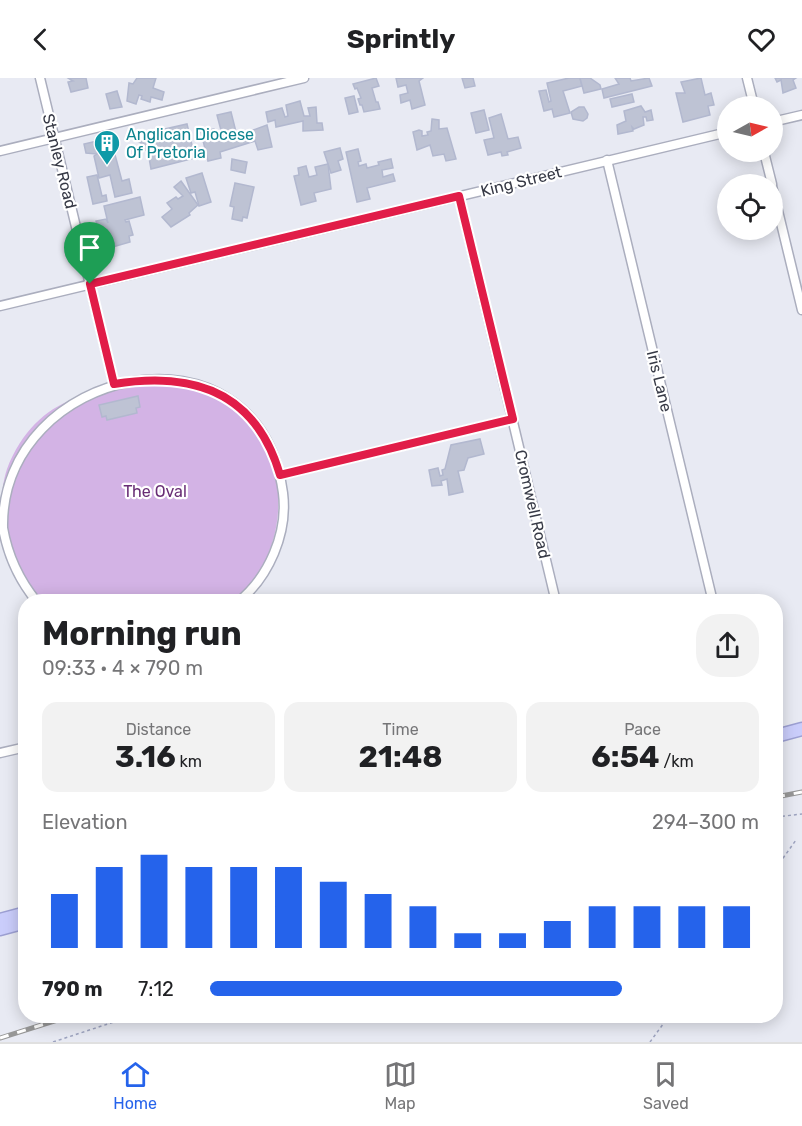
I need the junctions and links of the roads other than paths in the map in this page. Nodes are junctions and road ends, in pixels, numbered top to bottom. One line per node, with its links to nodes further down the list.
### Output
1 (40, 78): 8 (street, Stanley Road)
2 (304, 78): 8 (street)
3 (747, 78): 4 (street)
4 (752, 96)
5 (802, 115): 6 (street)
6 (783, 119)
7 (717, 135): 10 (street, King Street)
8 (54, 138): 9 (street); 13 (street, Stanley Road)
9 (0, 151)
10 (607, 160): 11 (street, King Street); 23 (street, Iris Lane)
11 (459, 196): 13 (street, King Street); 17 (street, Cromwell Road)
12 (783, 231): 15 (street)
13 (90, 284): 14 (street, King Street); 16 (street, Stanley Road)
14 (0, 306)
15 (802, 310)
16 (114, 384): 18 (street); 19 (street)
17 (513, 419): 18 (street); 22 (street, Cromwell Road)
18 (280, 475): 21 (street)
19 (3, 541): 20 (street)
20 (31, 594)
21 (245, 594)
22 (554, 594)
23 (711, 594)
24 (802, 729): 25 (main road)
25 (783, 734)
26 (18, 749): 27 (street)
27 (0, 753)
28 (18, 916): 29 (main road)
29 (0, 920)
30 (18, 924): 31 (main road)
31 (0, 929)

